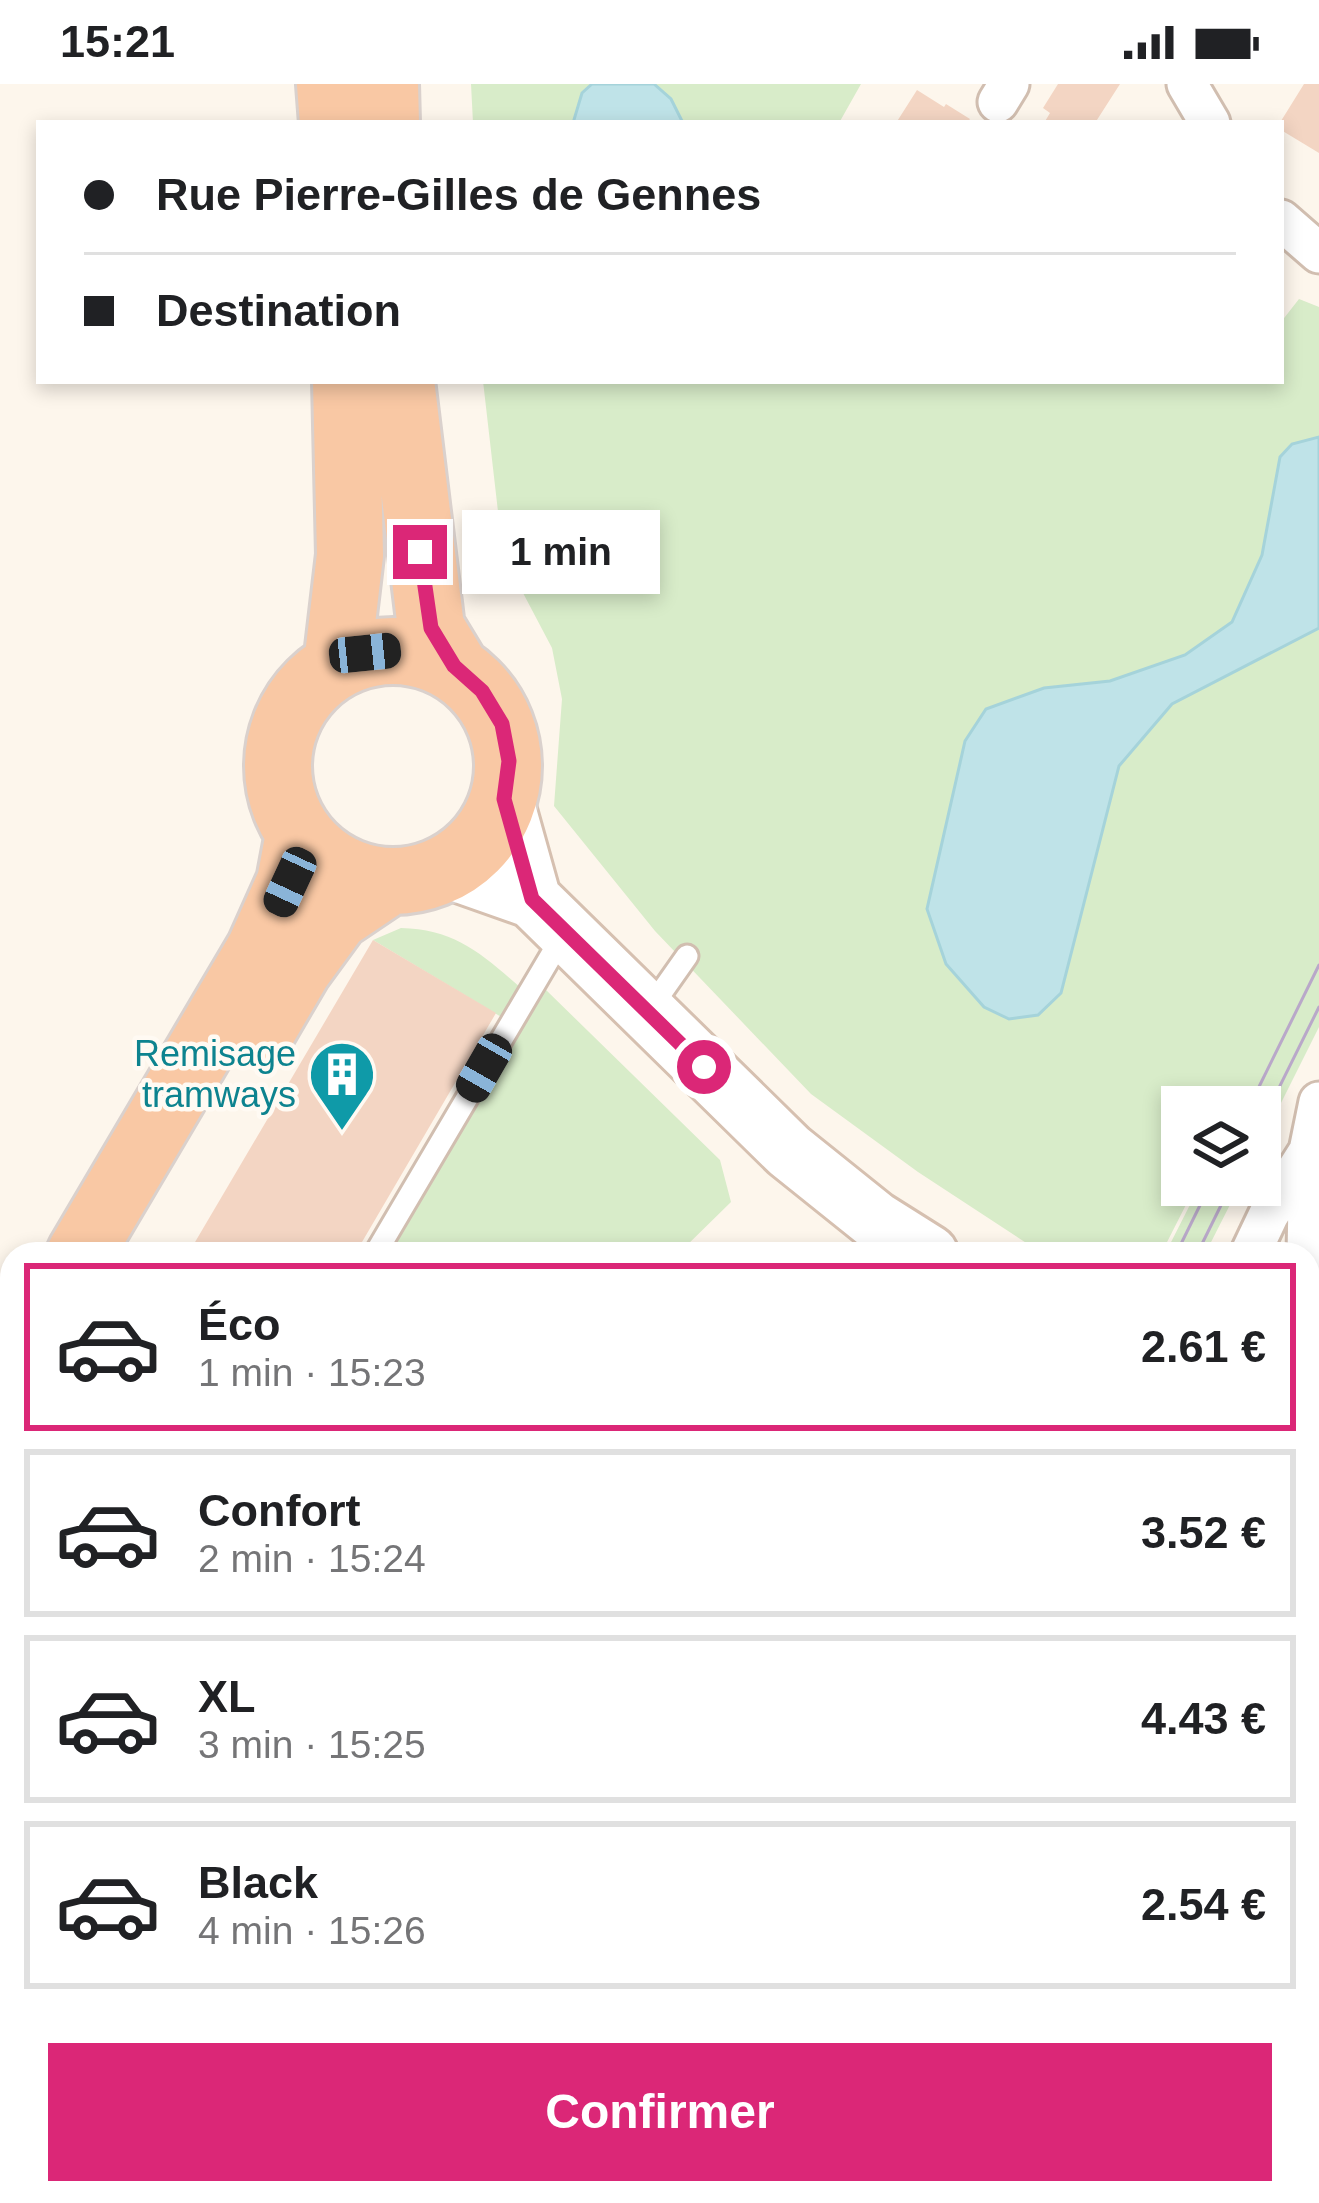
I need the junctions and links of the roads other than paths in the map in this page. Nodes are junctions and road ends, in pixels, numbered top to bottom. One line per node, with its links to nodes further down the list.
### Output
1 (330, 84): 4 (highway)
2 (385, 84): 5 (highway)
3 (1187, 84): 6 (street)
4 (332, 120)
5 (386, 120)
6 (1208, 120)
7 (1284, 223): 8 (street)
8 (1319, 254)
9 (346, 384): 11 (highway)
10 (401, 384): 12 (highway)
11 (337, 664): 12 (highway); 14 (highway)
12 (454, 666): 13 (highway)
13 (504, 799): 15 (highway); 16 (main road)
14 (299, 834): 15 (highway); 22 (highway)
15 (417, 876): 16 (main road); 23 (highway)
16 (548, 916): 18 (main road); 24 (lane)
17 (687, 956): 18 (lane)
18 (648, 1012): 21 (main road)
19 (1319, 1102): 20 (street)
20 (1309, 1151): 25 (street); 26 (street)
21 (886, 1237)
22 (87, 1242)
23 (137, 1242)
24 (381, 1242)
25 (1256, 1242)
26 (1307, 1242)

